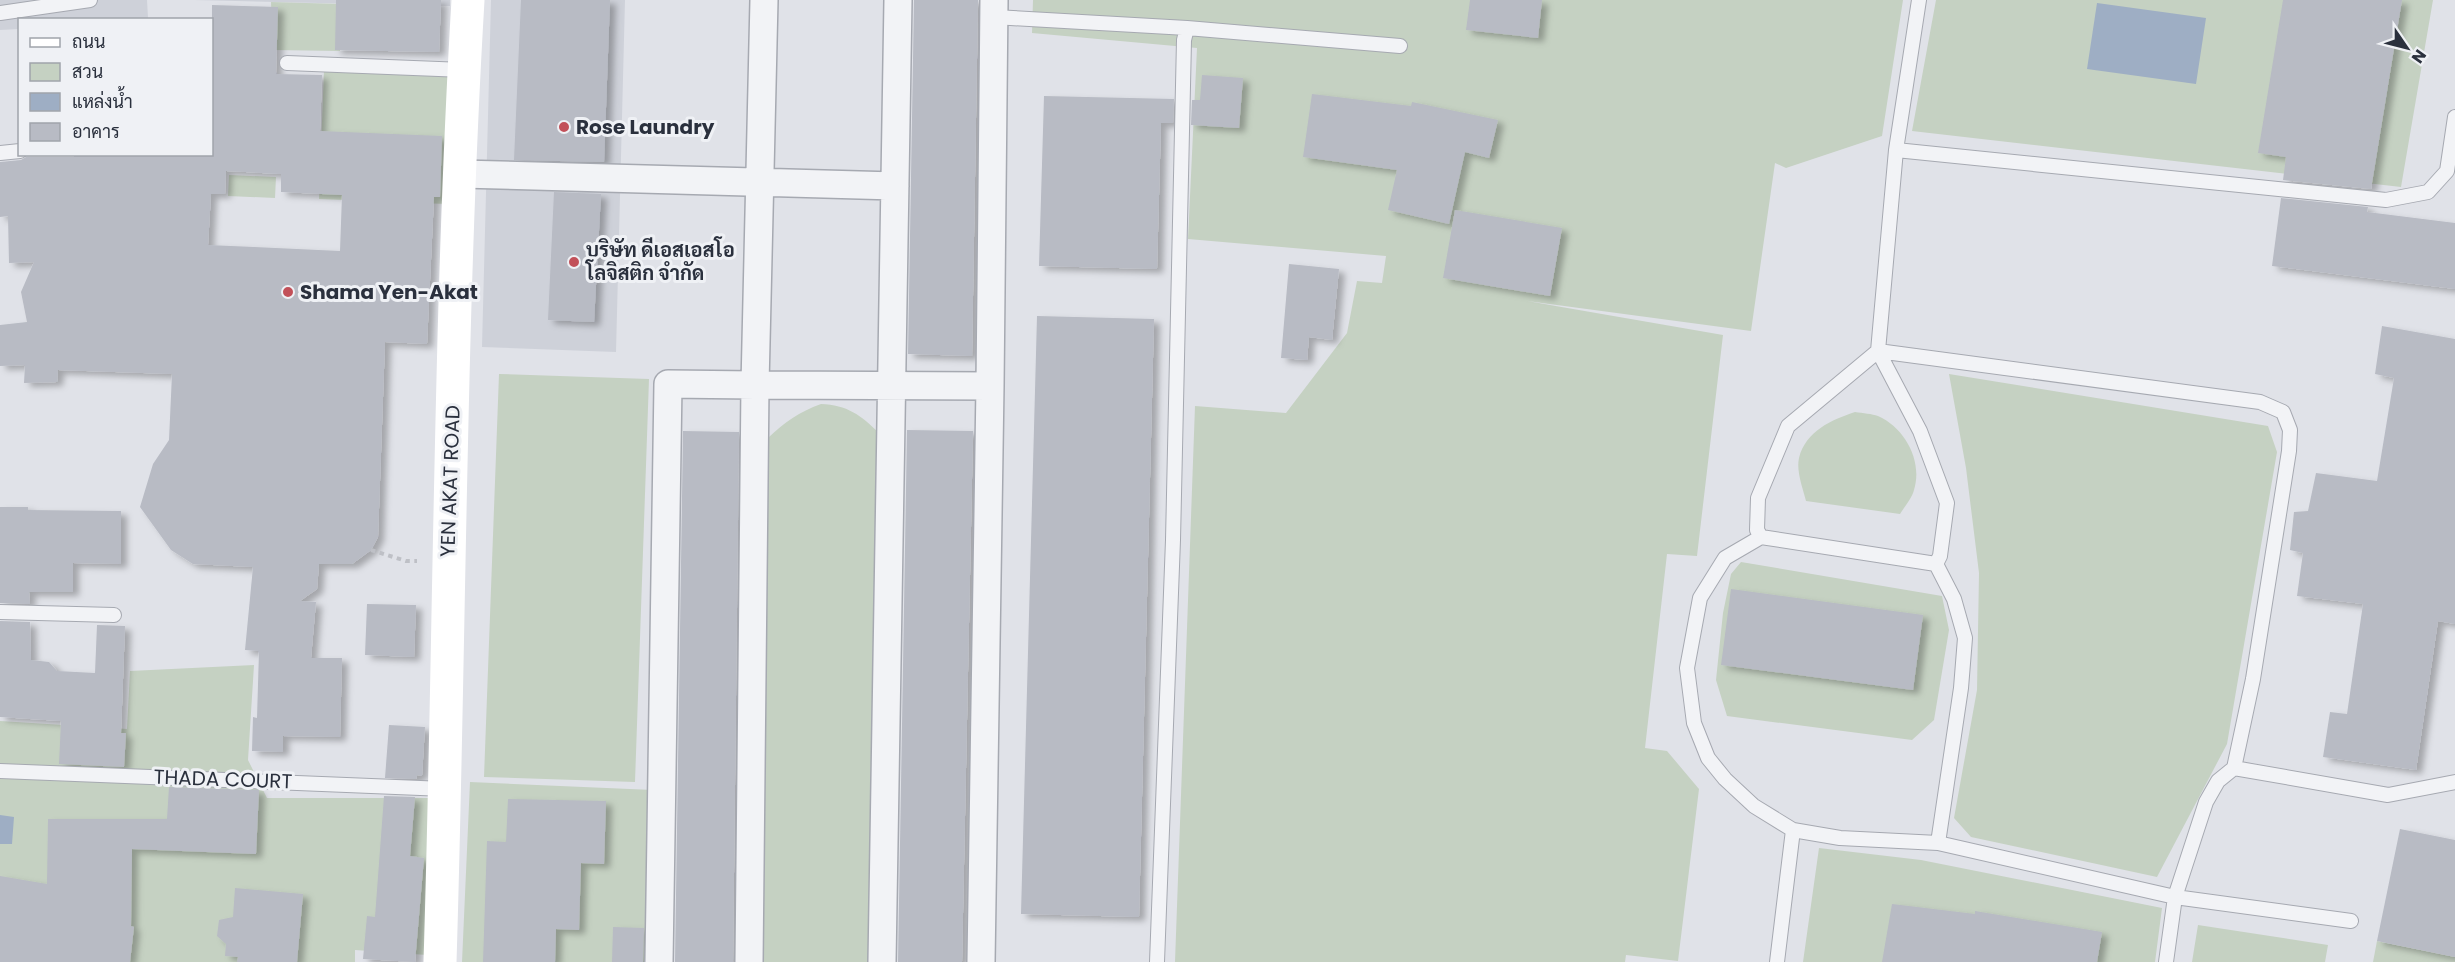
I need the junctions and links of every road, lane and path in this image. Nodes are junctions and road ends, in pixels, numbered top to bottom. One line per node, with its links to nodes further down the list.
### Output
1 (90, 0): 7 (lane)
2 (468, 0): 11 (street, YEN AKAT ROAD)
3 (764, 0): 17 (street)
4 (898, 0): 18 (street)
5 (1919, 0): 13 (lane)
6 (994, 8): 8 (lane); 22 (street)
7 (0, 13)
8 (1187, 28): 9 (lane); 42 (lane)
9 (1400, 46)
10 (287, 63): 11 (lane)
11 (464, 70): 16 (street, YEN AKAT ROAD)
12 (2455, 117): 13 (lane)
13 (1896, 150): 19 (lane)
14 (18, 152): 15 (lane)
15 (0, 153)
16 (460, 174): 17 (street); 25 (street, YEN AKAT ROAD)
17 (760, 182): 18 (street); 20 (street)
18 (895, 186): 21 (street)
19 (1878, 351): 23 (lane); 26 (lane); 29 (lane)
20 (755, 385): 21 (street); 38 (street); 39 (street)
21 (891, 386): 22 (street); 40 (street)
22 (990, 386): 41 (street)
23 (1761, 537): 26 (lane); 33 (lane)
24 (371, 550): 25 (path)
25 (448, 562): 32 (street, YEN AKAT ROAD)
26 (1936, 564): 34 (lane)
27 (0, 612): 28 (lane)
28 (114, 615)
29 (2234, 768): 31 (lane); 35 (lane)
30 (0, 771): 32 (lane, THADA COURT)
31 (2455, 782)
32 (446, 789): 37 (street, YEN AKAT ROAD)
33 (1793, 830): 34 (lane); 43 (lane)
34 (1938, 843): 35 (lane)
35 (2175, 897): 36 (lane); 44 (lane)
36 (2351, 921)
37 (440, 962)
38 (659, 962)
39 (749, 962)
40 (882, 962)
41 (981, 962)
42 (1156, 962)
43 (1777, 962)
44 (2166, 962)

